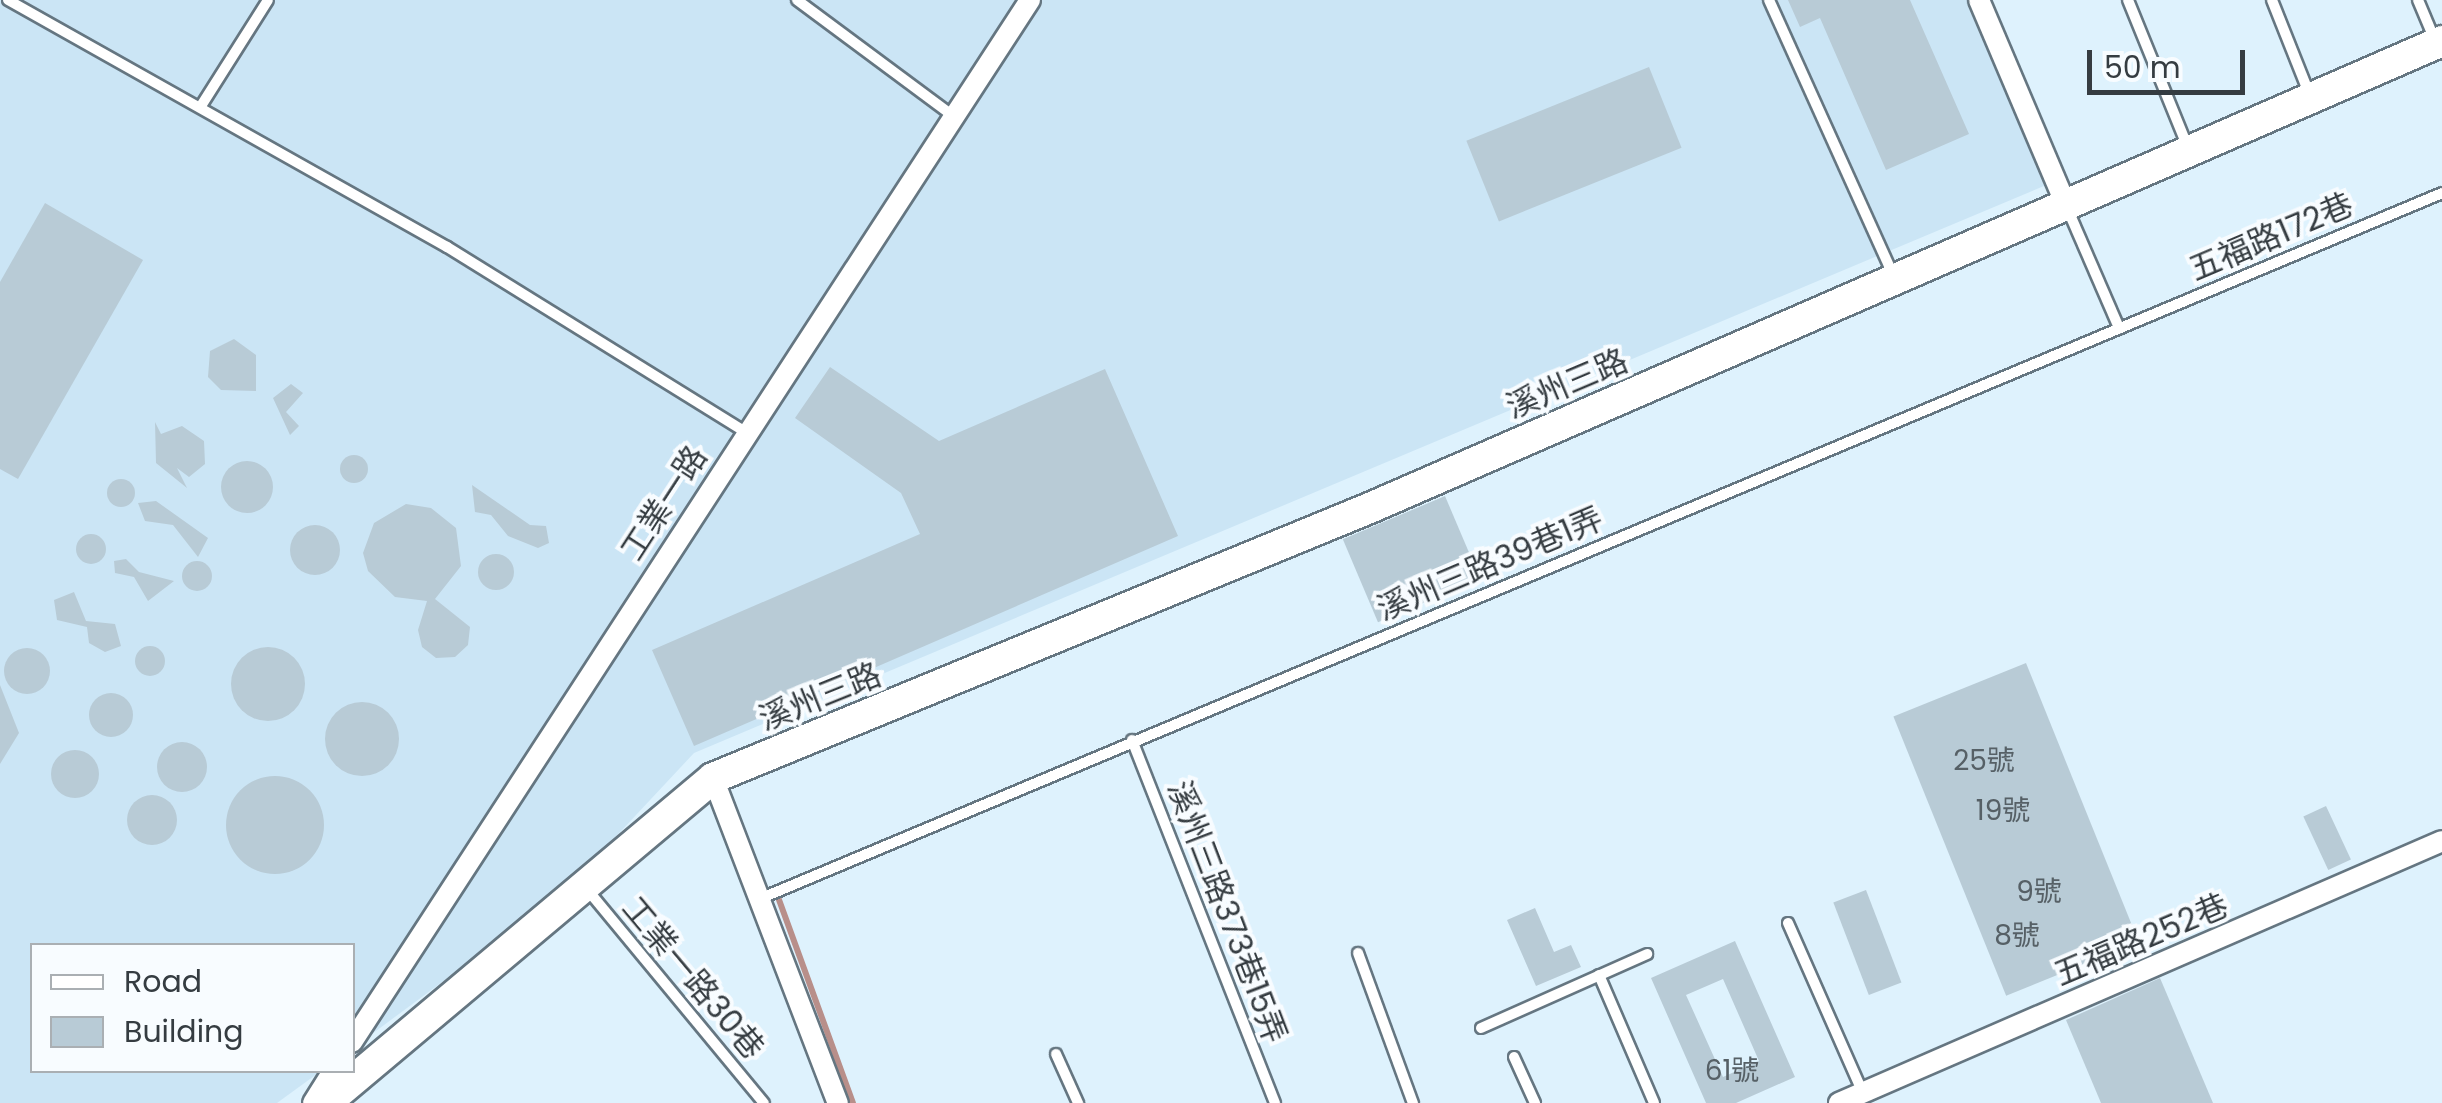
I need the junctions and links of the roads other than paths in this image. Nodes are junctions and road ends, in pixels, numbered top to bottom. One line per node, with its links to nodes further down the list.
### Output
1 (8, 0): 12 (lane)
2 (268, 0): 12 (lane)
3 (797, 0): 13 (lane)
4 (1030, 0): 13 (street, 工業一路)
5 (1768, 0): 17 (lane)
6 (1979, 0): 16 (street)
7 (2128, 0): 14 (lane)
8 (2272, 0): 11 (lane)
9 (2418, 0): 10 (lane)
10 (2439, 42): 11 (street, 溪州三路)
11 (2311, 99): 14 (street, 溪州三路)
12 (201, 106): 19 (lane)
13 (957, 118): 19 (street, 工業一路)
14 (2189, 150): 16 (street, 溪州三路)
15 (2442, 192): 18 (lane, 五福路172巷)
16 (2066, 203): 17 (street, 溪州三路); 18 (lane)
17 (1896, 280): 21 (street, 溪州三路)
18 (2120, 328): 20 (lane, 溪州三路39巷1弄)
19 (745, 432): 30 (street, 工業一路)
20 (1132, 740): 24 (lane, 溪州三路39巷1弄); 40 (lane, 溪州三路373巷15弄)
21 (713, 778): 23 (street, 溪州三路); 24 (street)
22 (2442, 841): 34 (street, 五福路252巷)
23 (584, 885): 36 (street, 溪州三路); 37 (lane, 工業一路30巷)
24 (756, 900): 38 (street)
25 (1788, 924): 34 (lane)
26 (1358, 952): 41 (lane)
27 (1647, 954): 28 (lane)
28 (1600, 975): 29 (lane); 43 (lane)
29 (1481, 1028)
30 (355, 1037)
31 (1056, 1054): 39 (lane)
32 (1514, 1057): 42 (lane)
33 (332, 1073): 35 (street)
34 (1863, 1093): 44 (street, 五福路252巷)
35 (313, 1103)
36 (326, 1103)
37 (764, 1103)
38 (838, 1103)
39 (1078, 1103)
40 (1275, 1103)
41 (1413, 1103)
42 (1534, 1103)
43 (1654, 1103)
44 (1839, 1103)

